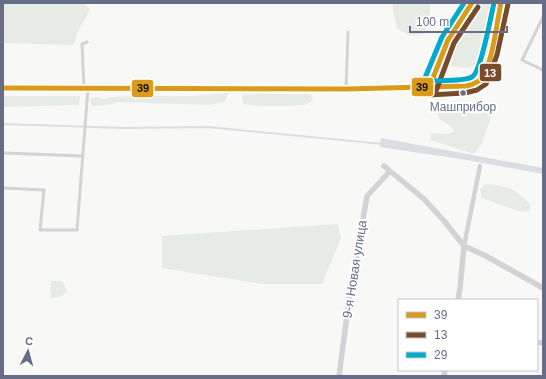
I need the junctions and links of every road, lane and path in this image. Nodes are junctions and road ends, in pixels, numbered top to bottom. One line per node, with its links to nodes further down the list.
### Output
1 (472, 3): 9 (street)
2 (501, 3): 9 (street)
3 (543, 17): 6 (lane)
4 (348, 32): 10 (lane)
5 (86, 42): 8 (lane)
6 (543, 70)
7 (3, 88): 8 (street)
8 (86, 88): 10 (street); 12 (lane)
9 (429, 88): 10 (street)
10 (346, 89)
11 (3, 153): 12 (lane)
12 (83, 156): 16 (lane)
13 (384, 166): 15 (street)
14 (480, 166): 17 (street)
15 (390, 171): 17 (street); 20 (street, 9-я Новая улица)
16 (3, 188)
17 (464, 246): 18 (street); 19 (street)
18 (543, 288)
19 (458, 299)
20 (339, 376)

